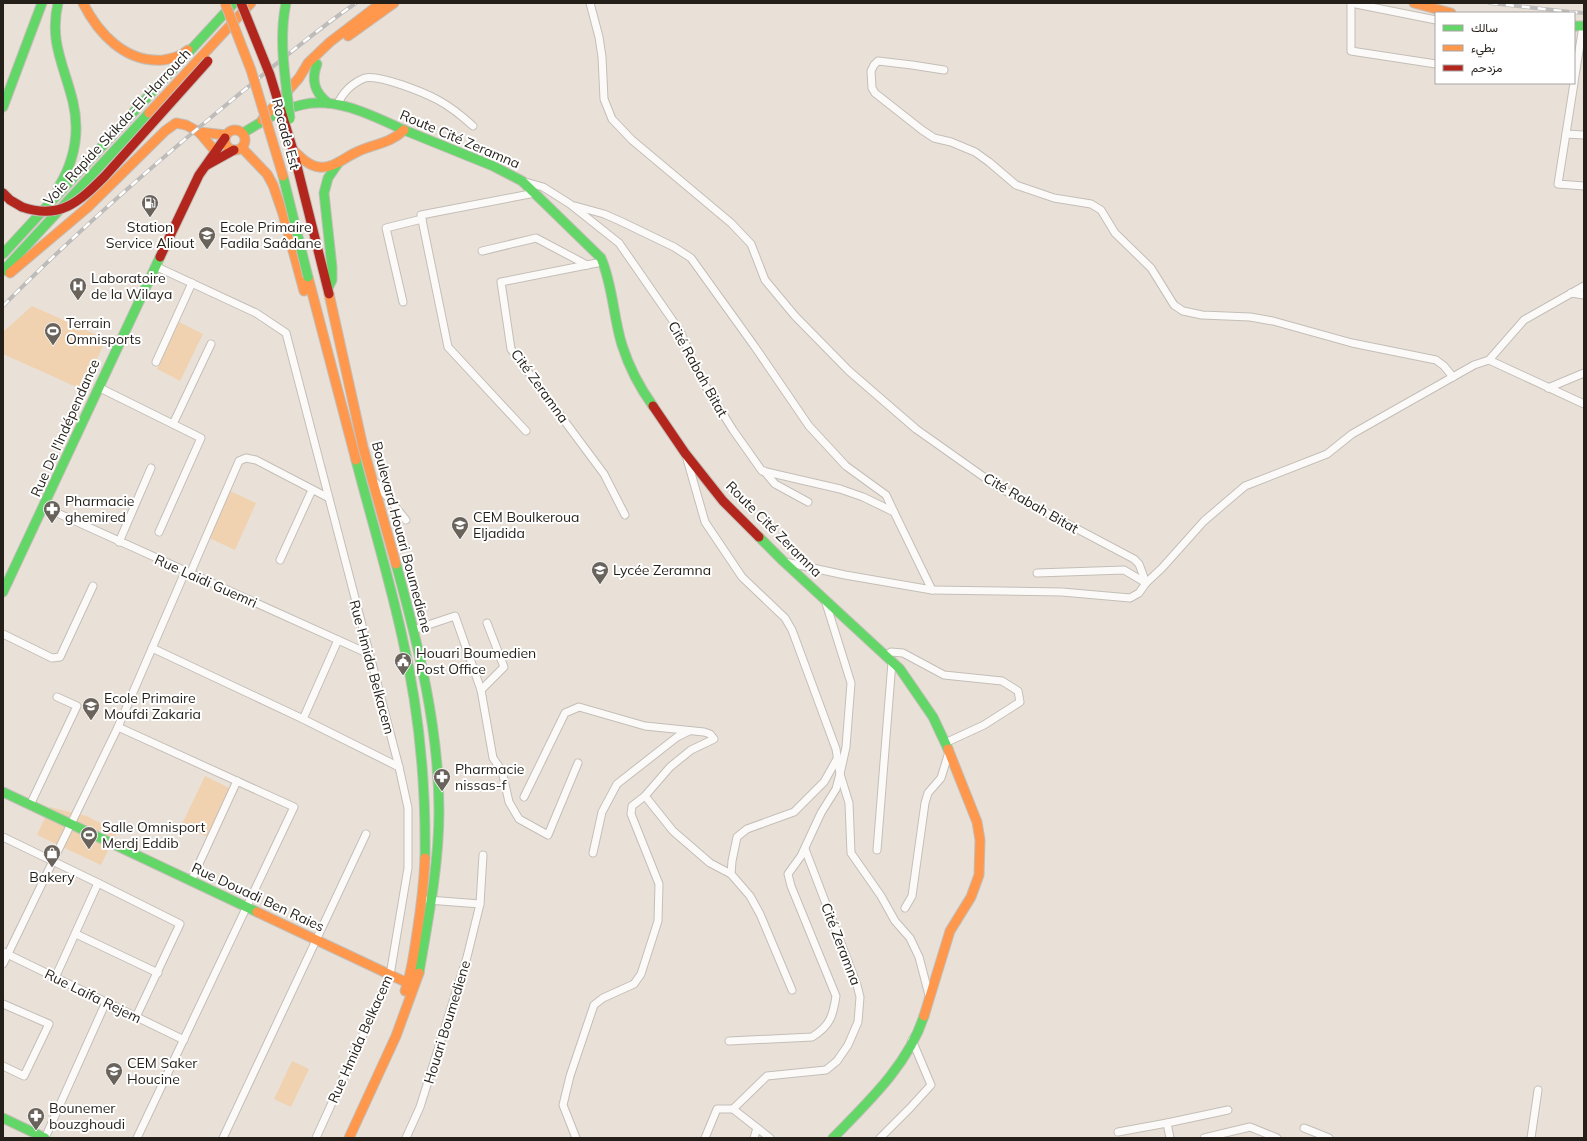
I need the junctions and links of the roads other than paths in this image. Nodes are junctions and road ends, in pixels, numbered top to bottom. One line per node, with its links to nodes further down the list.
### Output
1 (42, 3): 25 (main road)
2 (58, 3): 45 (main road)
3 (83, 3): 17 (main road)
4 (226, 3): 52 (main road, Rocade Est, bridge)
5 (234, 3): 17 (main road, Voie Rapide Skikda-El-Harrouch)
6 (241, 3): 34 (main road, Rocade Est, bridge)
7 (251, 3): 41 (main road, bridge); 51 (main road, Voie Rapide Skikda-El-Harrouch)
8 (286, 3): 34 (main road, bridge)
9 (381, 3): 22 (main road)
10 (394, 3): 18 (main road)
11 (590, 3): 88 (street, Cité Rabah Bitat)
12 (1351, 3): 15 (street); 19 (street)
13 (1414, 3): 14 (main road)
14 (1447, 12)
15 (1435, 20)
16 (1580, 26): 21 (street)
17 (204, 36): 45 (main road, Voie Rapide Skikda-El-Harrouch)
18 (317, 64): 22 (main road); 24 (main road)
19 (1435, 64)
20 (944, 70): 64 (street)
21 (1575, 73)
22 (299, 78): 26 (main road)
23 (1574, 84): 31 (street)
24 (332, 104): 26 (main road, Route Cité Zeramna); 27 (street); 28 (main road, Route Cité Zeramna)
25 (3, 107)
26 (258, 124): 30 (main road, Route Cité Zeramna)
27 (473, 126)
28 (404, 130): 37 (main road); 39 (main road, Route Cité Zeramna)
29 (199, 132): 33 (main road); 36 (main road); 53 (main road)
30 (243, 133): 33 (main road); 35 (main road)
31 (1566, 134): 32 (street); 40 (street)
32 (1584, 135)
33 (225, 136): 35 (main road); 36 (main road, Rue De l'Indépendance)
34 (292, 147): 37 (main road); 56 (main road, Boulevard Houari Boumediene)
35 (238, 149): 38 (main road); 72 (main road)
36 (215, 151): 38 (main road, Rue De l'Indépendance)
37 (339, 162): 56 (main road)
38 (203, 168): 50 (main road, Rue De l'Indépendance)
39 (522, 181): 42 (main road, Route Cité Zeramna); 43 (street, Cité Rabah Bitat)
40 (1584, 186)
41 (3, 193)
42 (535, 193): 44 (street); 48 (main road, Route Cité Zeramna)
43 (570, 204): 73 (street, Cité Rabah Bitat); 79 (street, Cité Rabah Bitat)
44 (422, 219): 59 (street); 69 (street)
45 (30, 225): 47 (main road, Voie Rapide Skikda-El-Harrouch)
46 (482, 251): 49 (street)
47 (3, 254)
48 (602, 262): 49 (street, Cité Zeramna); 70 (main road, Route Cité Zeramna)
49 (587, 265): 80 (street, Cité Zeramna)
50 (155, 266): 54 (street, Rue Hmida Belkacem); 65 (main road, Rue De l'Indépendance)
51 (3, 271)
52 (308, 277): 72 (main road, Boulevard Houari Boumediene)
53 (3, 280)
54 (192, 283): 62 (street); 76 (street, Rue Hmida Belkacem)
55 (1584, 286): 57 (street)
56 (328, 290): 74 (main road, Boulevard Houari Boumediene)
57 (1571, 293): 58 (street); 61 (street)
58 (1584, 295)
59 (402, 302)
60 (211, 344): 68 (street)
61 (1489, 360): 64 (street); 66 (street)
62 (156, 362)
63 (1584, 373): 66 (street)
64 (1453, 377): 88 (street)
65 (98, 387): 68 (street); 78 (main road, Rue De l'Indépendance)
66 (1548, 388): 67 (street)
67 (1584, 404)
68 (173, 424): 82 (street)
69 (526, 431)
70 (686, 453): 85 (main road, Route Cité Zeramna); 106 (street, Cité Zeramna)
71 (150, 468): 83 (street)
72 (357, 468): 126 (main road, Boulevard Houari Boumediene)
73 (764, 471): 77 (street, Cité Rabah Bitat); 79 (street)
74 (371, 477): 81 (street); 94 (main road, Boulevard Houari Boumediene)
75 (312, 490): 76 (street); 84 (street); 86 (street)
76 (327, 497): 98 (street, Rue Hmida Belkacem)
77 (808, 502)
78 (44, 507): 83 (street, Rue Laidi Guemri); 91 (main road, Rue De l'Indépendance)
79 (894, 512): 90 (street, Cité Rabah Bitat)
80 (625, 515)
81 (406, 520)
82 (159, 532)
83 (119, 542): 86 (street, Rue Laidi Guemri)
84 (280, 560)
85 (783, 561): 90 (street); 92 (main road, Route Cité Zeramna)
86 (188, 573): 96 (street, Rue Laidi Guemri); 97 (street)
87 (1037, 573): 88 (street)
88 (1146, 583): 90 (street)
89 (93, 586): 95 (street)
90 (932, 590)
91 (3, 592)
92 (824, 598): 99 (main road, Route Cité Zeramna); 109 (street, Cité Zeramna)
93 (487, 622): 100 (street)
94 (413, 630): 100 (street); 126 (main road, Boulevard Houari Boumediene)
95 (3, 634)
96 (338, 640): 98 (street, Rue Laidi Guemri); 102 (street)
97 (152, 648): 102 (street); 103 (street)
98 (369, 654): 108 (street, Rue Hmida Belkacem)
99 (889, 659): 105 (main road, Route Cité Zeramna); 105 (street); 119 (street)
100 (481, 690): 107 (street)
101 (57, 697): 114 (street)
102 (303, 718): 108 (street)
103 (118, 727): 110 (street); 115 (street)
104 (689, 730): 112 (street); 113 (street); 120 (street)
105 (948, 748): 129 (street); 139 (main road, Route Cité Zeramna)
106 (838, 759): 109 (street, Cité Zeramna); 123 (street)
107 (578, 763)
108 (399, 768): 135 (street, Rue Hmida Belkacem)
109 (840, 774): 118 (street, Cité Zeramna); 139 (street)
110 (237, 781): 124 (street); 128 (street)
111 (3, 792): 114 (main road, Rue Douadi Ben Raies)
112 (645, 796): 123 (street); 162 (street)
113 (524, 797)
114 (30, 805): 115 (main road, Rue Douadi Ben Raies)
115 (71, 824): 122 (street); 124 (main road, Rue Douadi Ben Raies)
116 (366, 834): 131 (street)
117 (3, 837): 122 (street)
118 (805, 849): 145 (street, Cité Zeramna); 148 (street, Cité Zeramna)
119 (877, 850)
120 (593, 853)
121 (483, 855): 127 (street, Houari Boumediene)
122 (53, 861): 125 (street); 132 (street)
123 (731, 874): 138 (street)
124 (191, 880): 128 (main road, Rue Douadi Ben Raies)
125 (98, 883): 130 (street); 134 (street)
126 (426, 900): 127 (street); 137 (main road, Boulevard Houari Boumediene)
127 (480, 904): 161 (street, Houari Boumediene)
128 (247, 907): 131 (main road, Rue Douadi Ben Raies); 143 (street)
129 (905, 908)
130 (76, 934): 134 (street); 136 (street)
131 (315, 940): 135 (main road, Rue Douadi Ben Raies); 157 (street)
132 (5, 953): 133 (street); 136 (street, Rue Laifa Rejem)
133 (3, 964)
134 (158, 973): 142 (street)
135 (390, 975): 137 (main road, Rue Douadi Ben Raies); 158 (street, Rue Hmida Belkacem)
136 (55, 978): 140 (street, Rue Laifa Rejem)
137 (411, 984): 159 (main road, Boulevard Houari Boumediene); 160 (main road, Boulevard Houari Boumediene)
138 (792, 990)
139 (929, 995): 144 (main road, Route Cité Zeramna)
140 (106, 1002): 142 (street, Rue Laifa Rejem); 155 (street)
141 (3, 1004): 146 (street)
142 (136, 1017): 143 (street, Rue Laifa Rejem)
143 (184, 1040): 156 (street)
144 (912, 1040): 166 (main road, Route Cité Zeramna); 167 (street)
145 (729, 1041)
146 (3, 1066)
147 (1538, 1090): 172 (street)
148 (733, 1109): 152 (street); 163 (street)
149 (1228, 1110): 151 (street)
150 (3, 1119): 155 (main road)
151 (1167, 1123): 154 (street); 168 (street)
152 (757, 1128): 164 (street); 165 (street)
153 (1304, 1128): 171 (street)
154 (1118, 1132)
155 (45, 1138)
156 (137, 1138)
157 (223, 1138)
158 (316, 1138)
159 (340, 1138)
160 (349, 1138)
161 (406, 1138)
162 (576, 1138)
163 (705, 1138)
164 (754, 1138)
165 (770, 1138)
166 (833, 1138)
167 (880, 1138)
168 (1170, 1138)
169 (1204, 1138): 170 (street)
170 (1277, 1138)
171 (1329, 1138)
172 (1531, 1138)

